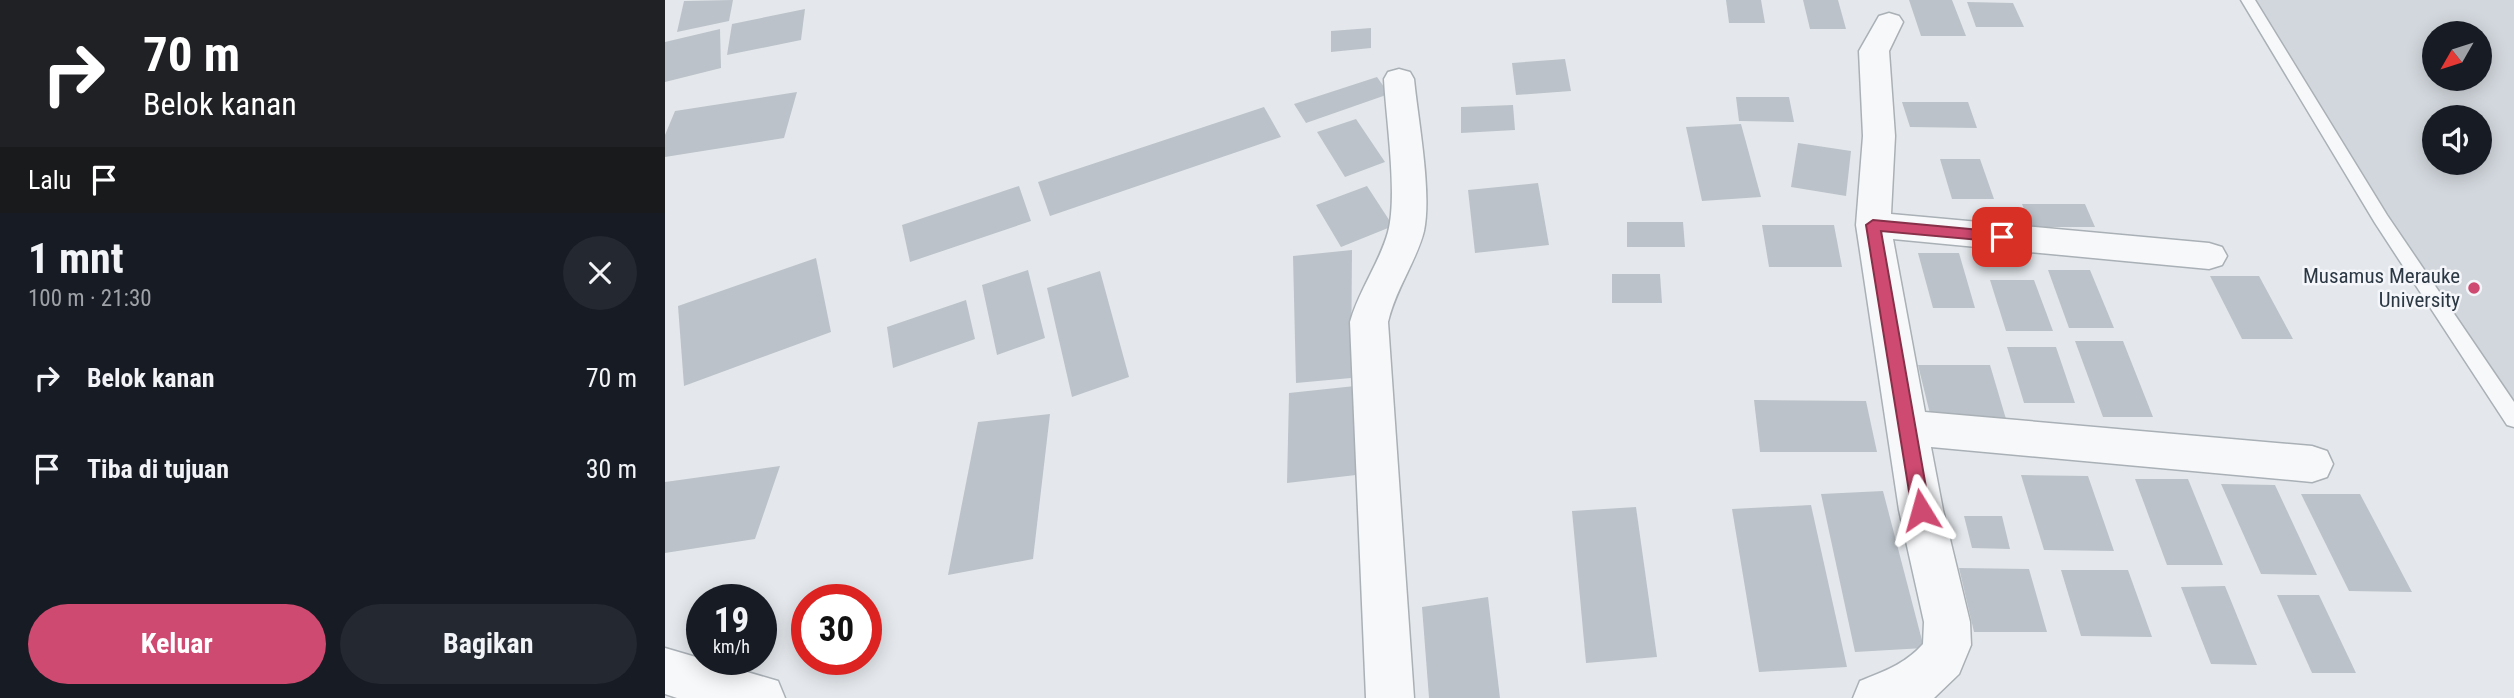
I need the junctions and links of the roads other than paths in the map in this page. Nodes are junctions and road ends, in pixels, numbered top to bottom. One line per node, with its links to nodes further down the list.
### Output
1 (2248, 0): 6 (lane)
2 (1889, 22): 4 (street)
3 (1399, 79): 11 (street)
4 (1873, 225): 5 (street); 7 (street)
5 (2209, 256)
6 (2514, 419)
7 (1909, 428): 8 (street); 12 (street)
8 (2312, 464)
9 (665, 671): 10 (street)
10 (761, 698)
11 (1390, 698)
12 (1877, 698)

